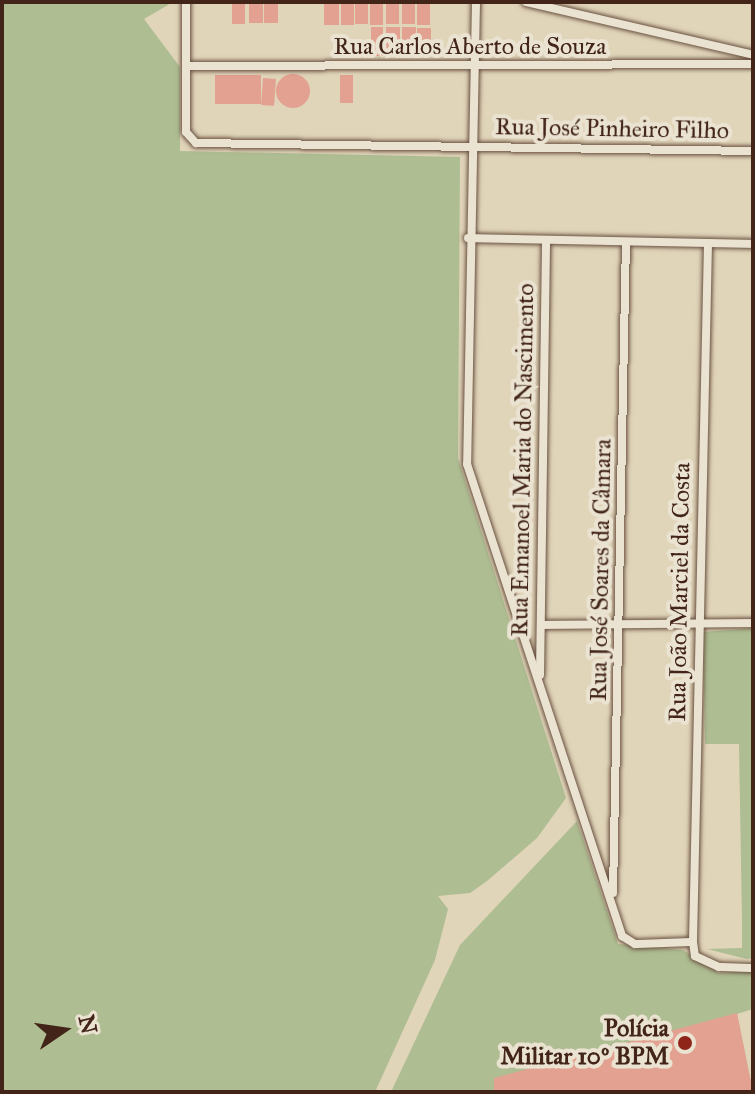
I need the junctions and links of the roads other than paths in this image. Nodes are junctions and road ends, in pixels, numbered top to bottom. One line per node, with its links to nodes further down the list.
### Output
1 (186, 2): 6 (street, Rua José Pinheiro Filho)
2 (476, 2): 7 (street)
3 (526, 2): 4 (street)
4 (753, 55)
5 (753, 64): 7 (street, Rua Carlos Aberto de Souza)
6 (186, 66): 7 (street, Rua Carlos Aberto de Souza); 8 (street, Rua José Pinheiro Filho)
7 (471, 68): 8 (street)
8 (471, 147): 9 (street, Rua José Pinheiro Filho); 10 (street)
9 (753, 151)
10 (468, 238): 11 (street); 19 (street)
11 (546, 240): 12 (street); 18 (street, Rua Emanoel Maria do Nascimento)
12 (626, 242): 13 (street); 15 (street, Rua José Soares da Câmara)
13 (708, 243): 14 (street); 17 (street, Rua João Marciel da Costa)
14 (753, 244)
15 (621, 623): 17 (street); 18 (street); 20 (street, Rua José Soares da Câmara)
16 (753, 623): 17 (street)
17 (699, 624): 21 (street, Rua João Marciel da Costa)
18 (541, 625): 19 (street, Rua Emanoel Maria do Nascimento)
19 (540, 680): 20 (street)
20 (613, 900): 21 (street)
21 (693, 942): 22 (street)
22 (753, 968)

